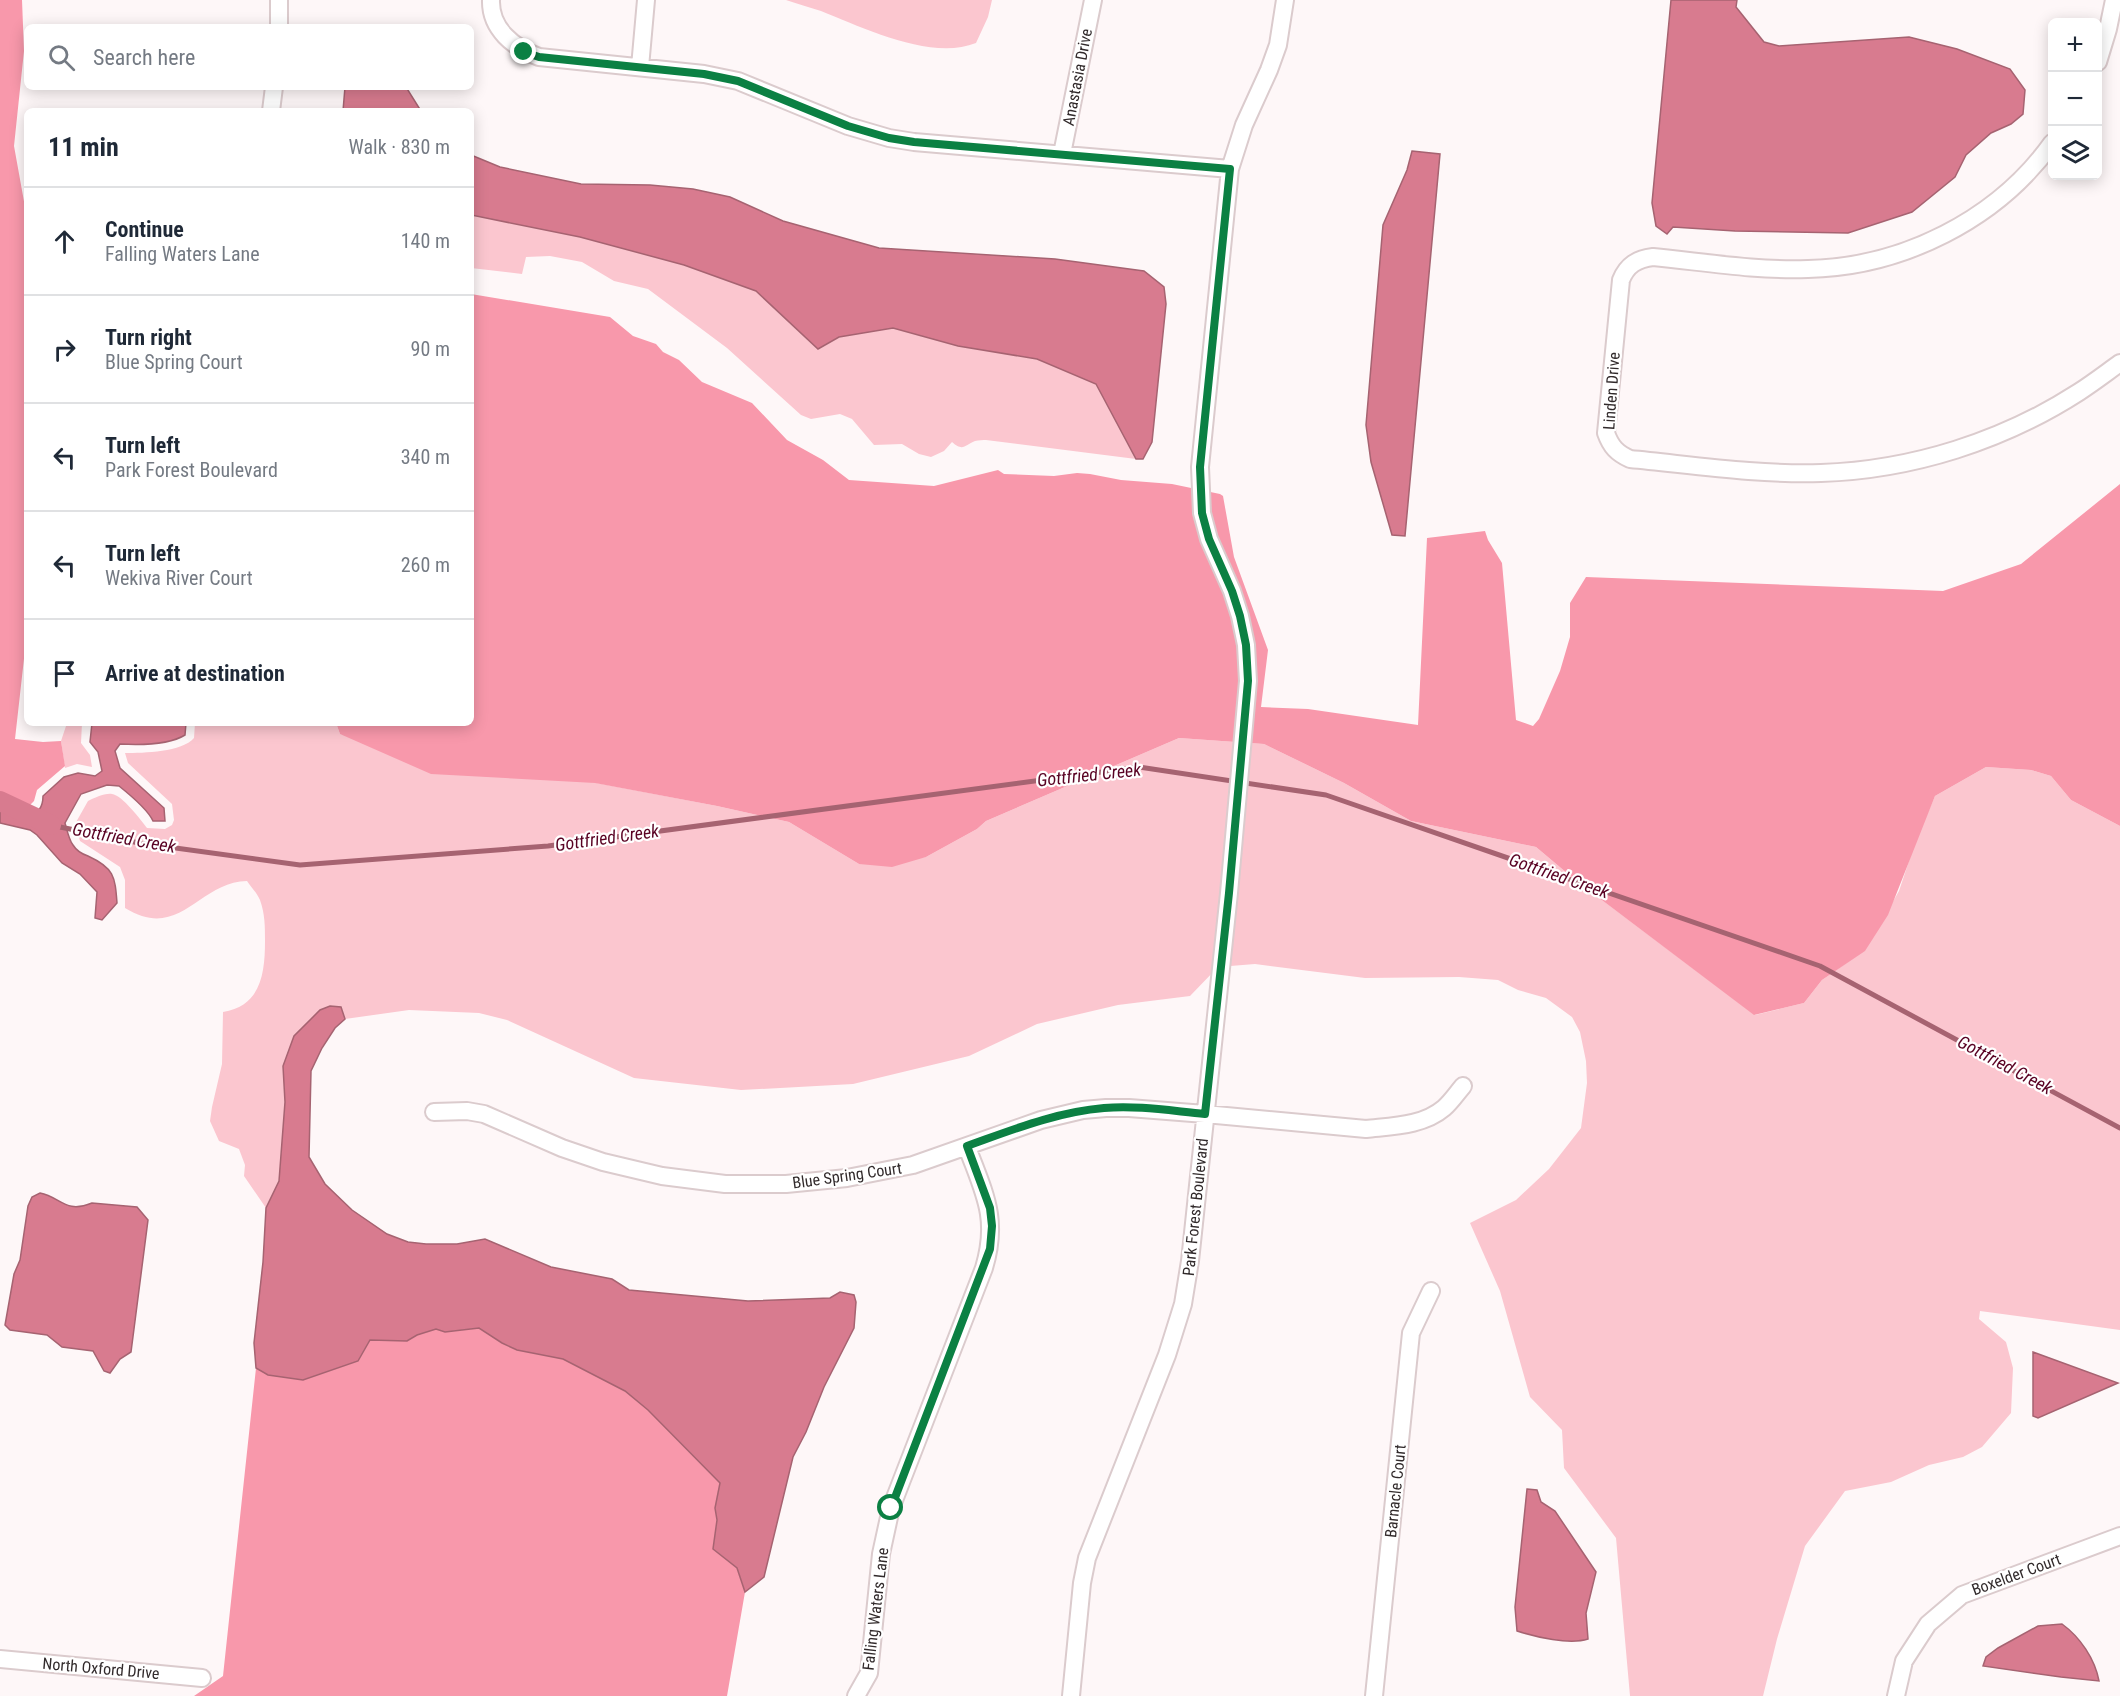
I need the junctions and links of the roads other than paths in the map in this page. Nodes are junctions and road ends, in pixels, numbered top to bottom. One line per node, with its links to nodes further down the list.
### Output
1 (279, 0): 7 (street)
2 (491, 0): 9 (street)
3 (646, 0): 9 (street)
4 (1093, 0): 13 (street, Anastasia Drive)
5 (1285, 0): 14 (street, Park Forest Boulevard)
6 (2114, 0): 8 (street)
7 (279, 24)
8 (2102, 47)
9 (640, 67): 13 (street)
10 (274, 90): 11 (street)
11 (272, 108)
12 (2048, 149): 15 (street, Linden Drive)
13 (1062, 154): 14 (street)
14 (1230, 169): 18 (street, Park Forest Boulevard)
15 (2120, 363)
16 (1463, 1086): 18 (street, Blue Spring Court)
17 (434, 1112): 19 (street, Blue Spring Court)
18 (1205, 1114): 19 (street, Blue Spring Court); 25 (street, Park Forest Boulevard)
19 (967, 1146): 24 (street, Falling Waters Lane)
20 (1431, 1291): 26 (street, Barnacle Court)
21 (2120, 1536): 27 (street, Boxelder Court)
22 (0, 1659): 23 (street, North Oxford Drive)
23 (202, 1678)
24 (856, 1696)
25 (1071, 1696)
26 (1374, 1696)
27 (1896, 1696)

